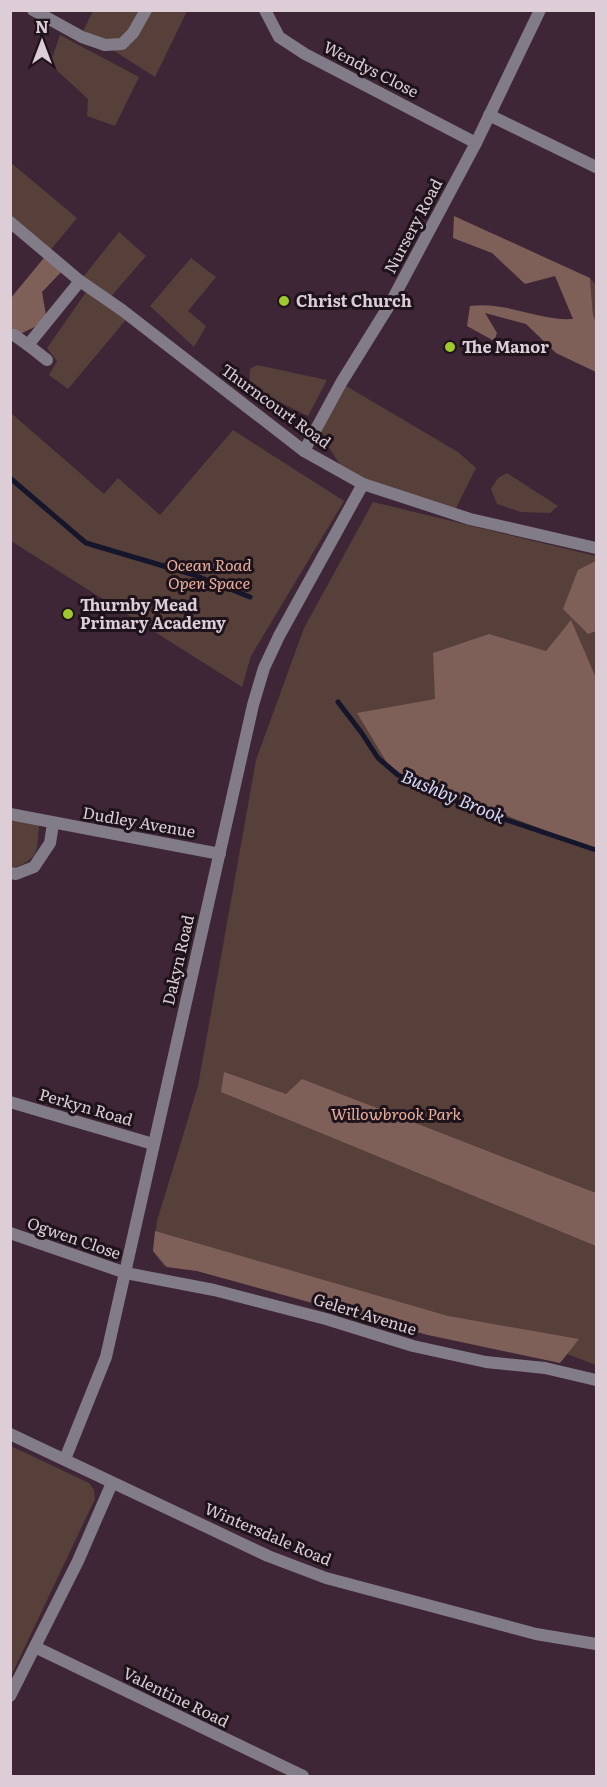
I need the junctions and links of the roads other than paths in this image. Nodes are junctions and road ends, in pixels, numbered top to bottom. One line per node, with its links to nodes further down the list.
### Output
1 (33, 10): 2 (street)
2 (146, 10)
3 (265, 10): 6 (street, Wendys Close)
4 (540, 10): 5 (street, Nursery Road)
5 (489, 115): 6 (street, Nursery Road); 7 (street)
6 (476, 143): 13 (street, Nursery Road)
7 (597, 166)
8 (10, 222): 9 (street, Thurncourt Road)
9 (80, 281): 11 (street); 13 (street, Thurncourt Road)
10 (14, 334): 11 (street)
11 (28, 345): 12 (street)
12 (47, 360)
13 (304, 451): 14 (street, Thurncourt Road)
14 (363, 484): 15 (street, Thurncourt Road); 18 (street, Dakyn Road)
15 (597, 549)
16 (10, 814): 17 (street, Dudley Avenue)
17 (53, 824): 18 (street, Dudley Avenue); 19 (street)
18 (220, 854): 21 (street, Dakyn Road)
19 (10, 873)
20 (10, 1102): 21 (street, Perkyn Road)
21 (153, 1144): 23 (street, Dakyn Road)
22 (10, 1233): 23 (street, Ogwen Close)
23 (126, 1273): 24 (street, Gelert Avenue); 26 (street, Dakyn Road)
24 (597, 1380)
25 (10, 1434): 26 (street, Wintersdale Road)
26 (65, 1459): 27 (street, Wintersdale Road)
27 (112, 1483): 28 (street, Wintersdale Road); 29 (street)
28 (597, 1644)
29 (35, 1647): 30 (street); 31 (street, Valentine Road)
30 (10, 1696)
31 (303, 1776)

